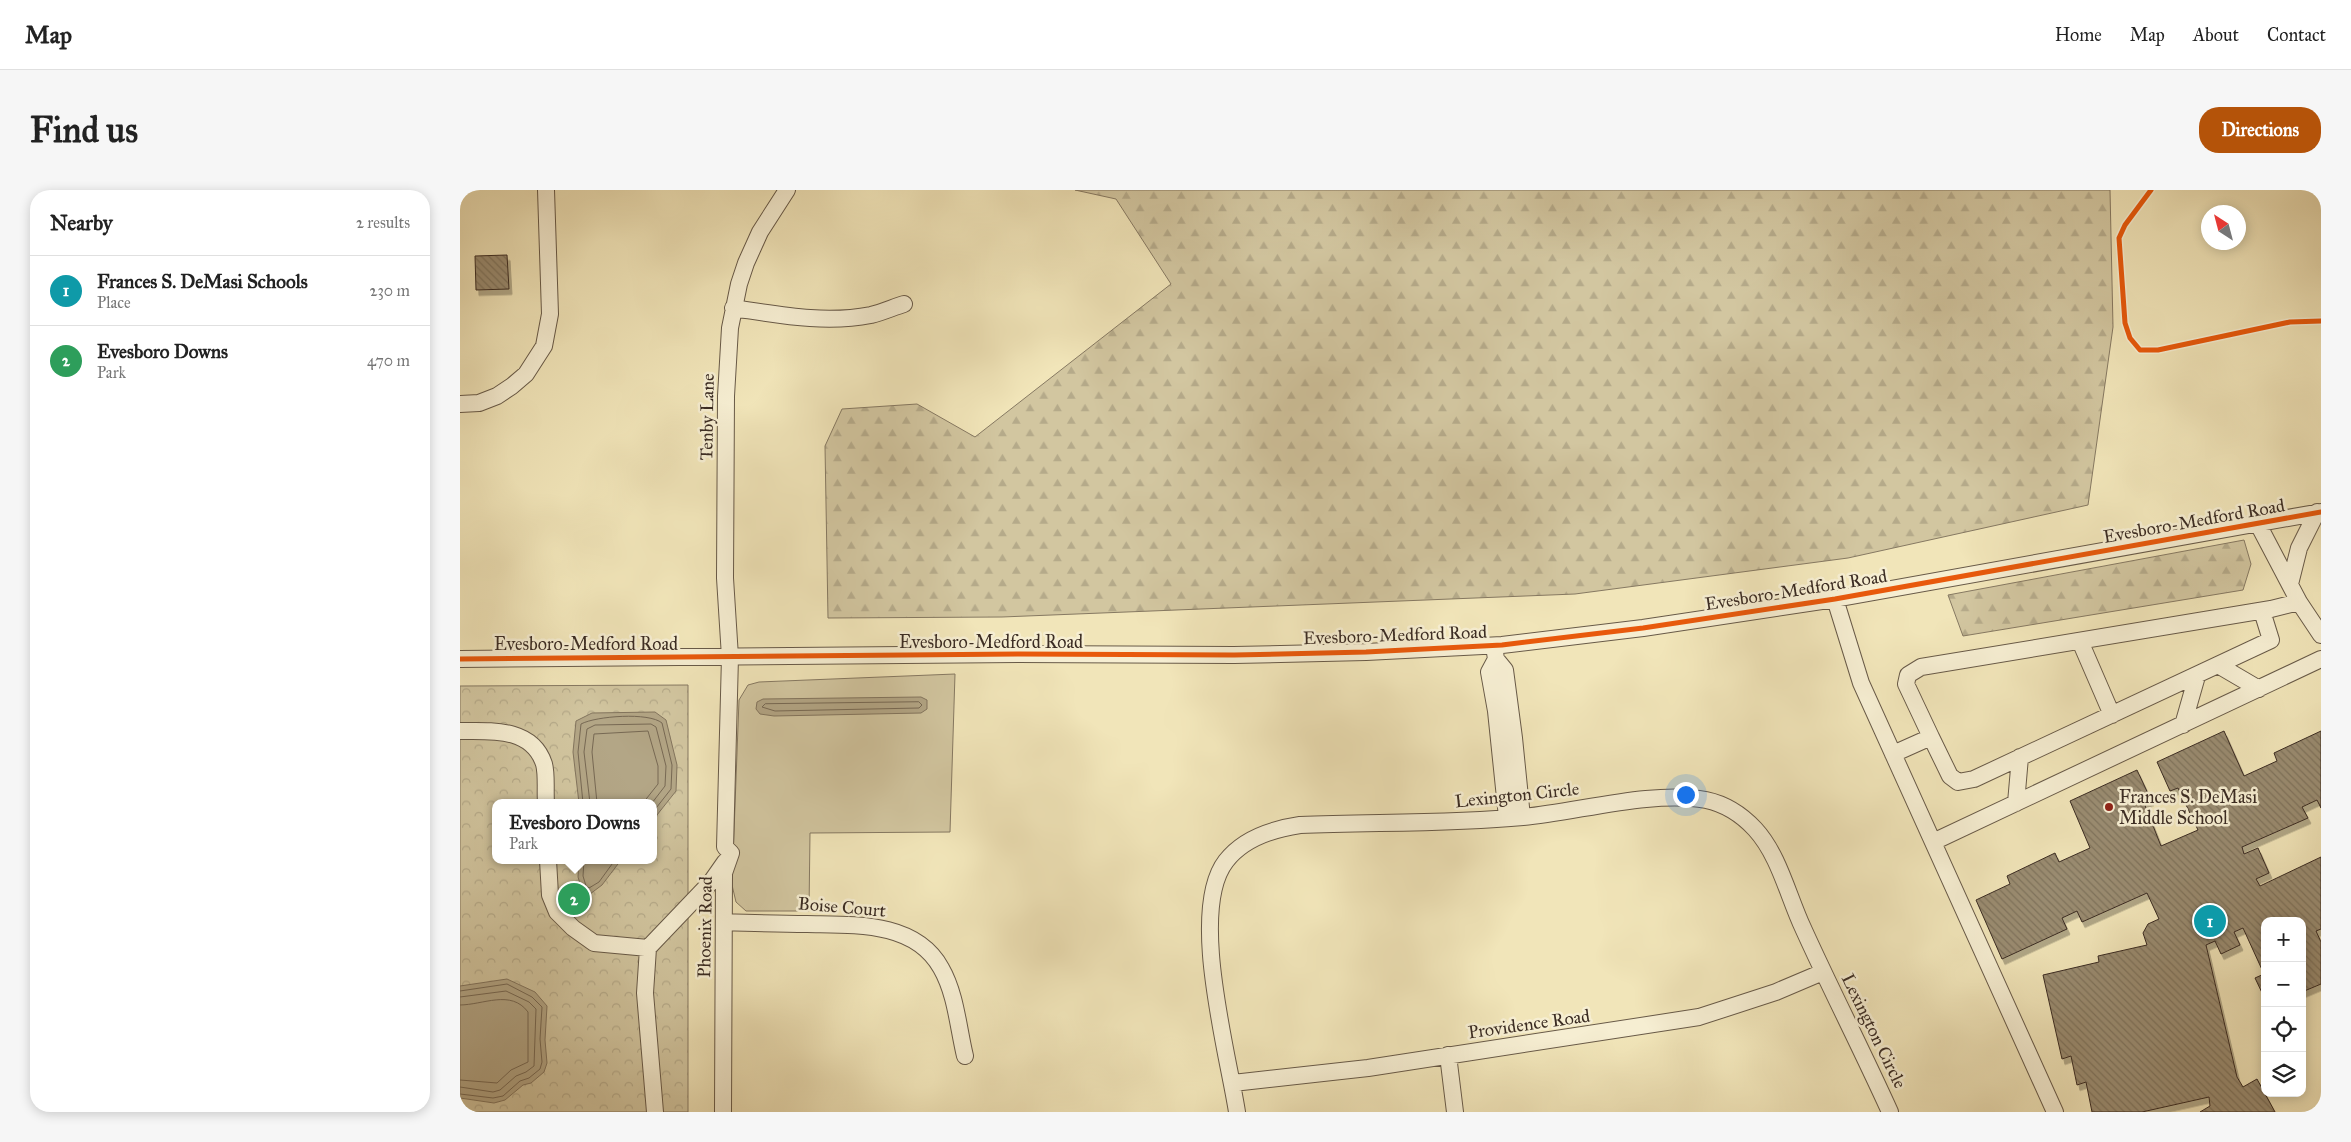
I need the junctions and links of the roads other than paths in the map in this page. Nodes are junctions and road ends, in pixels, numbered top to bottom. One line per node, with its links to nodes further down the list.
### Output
1 (546, 190): 5 (street)
2 (787, 190): 4 (street, Tenby Lane)
3 (904, 304): 4 (street)
4 (733, 308): 15 (street, Tenby Lane)
5 (460, 404)
6 (2319, 512): 7 (street, Evesboro-Medford Road); 8 (street)
7 (2258, 524): 8 (street); 9 (street, Evesboro-Medford Road)
8 (2290, 584): 10 (street)
9 (1835, 599): 14 (street, Evesboro-Medford Road); 25 (street)
10 (2299, 602): 11 (street); 12 (street)
11 (2262, 611): 13 (street); 18 (street)
12 (2321, 635)
13 (2080, 641): 21 (street); 24 (street)
14 (1495, 652): 15 (street, Evesboro-Medford Road); 29 (street)
15 (730, 657): 16 (street, Evesboro-Medford Road); 31 (street)
16 (460, 659)
17 (2321, 659): 20 (street)
18 (2218, 665): 19 (street); 20 (street)
19 (2197, 676): 21 (street); 22 (street)
20 (2259, 689): 22 (street)
21 (2112, 715): 26 (street)
22 (2183, 724): 28 (street)
23 (460, 731): 27 (street)
24 (1931, 736): 25 (street); 26 (street)
25 (1893, 754): 30 (street)
26 (2020, 757): 28 (street)
27 (546, 799)
28 (2016, 803): 30 (street)
29 (1514, 817): 35 (street, Lexington Circle); 38 (street, Lexington Circle)
30 (1933, 842): 44 (street)
31 (731, 854): 33 (street, Phoenix Road); 34 (street)
32 (548, 864): 34 (street)
33 (724, 922): 37 (street, Boise Court); 40 (street, Phoenix Road)
34 (648, 948): 39 (street)
35 (1823, 972): 36 (street, Providence Road); 43 (street, Lexington Circle)
36 (1448, 1055): 38 (street, Providence Road); 42 (street)
37 (965, 1056)
38 (1233, 1083): 41 (street, Lexington Circle)
39 (655, 1112)
40 (723, 1112)
41 (1237, 1112)
42 (1455, 1112)
43 (1890, 1112)
44 (2054, 1112)

